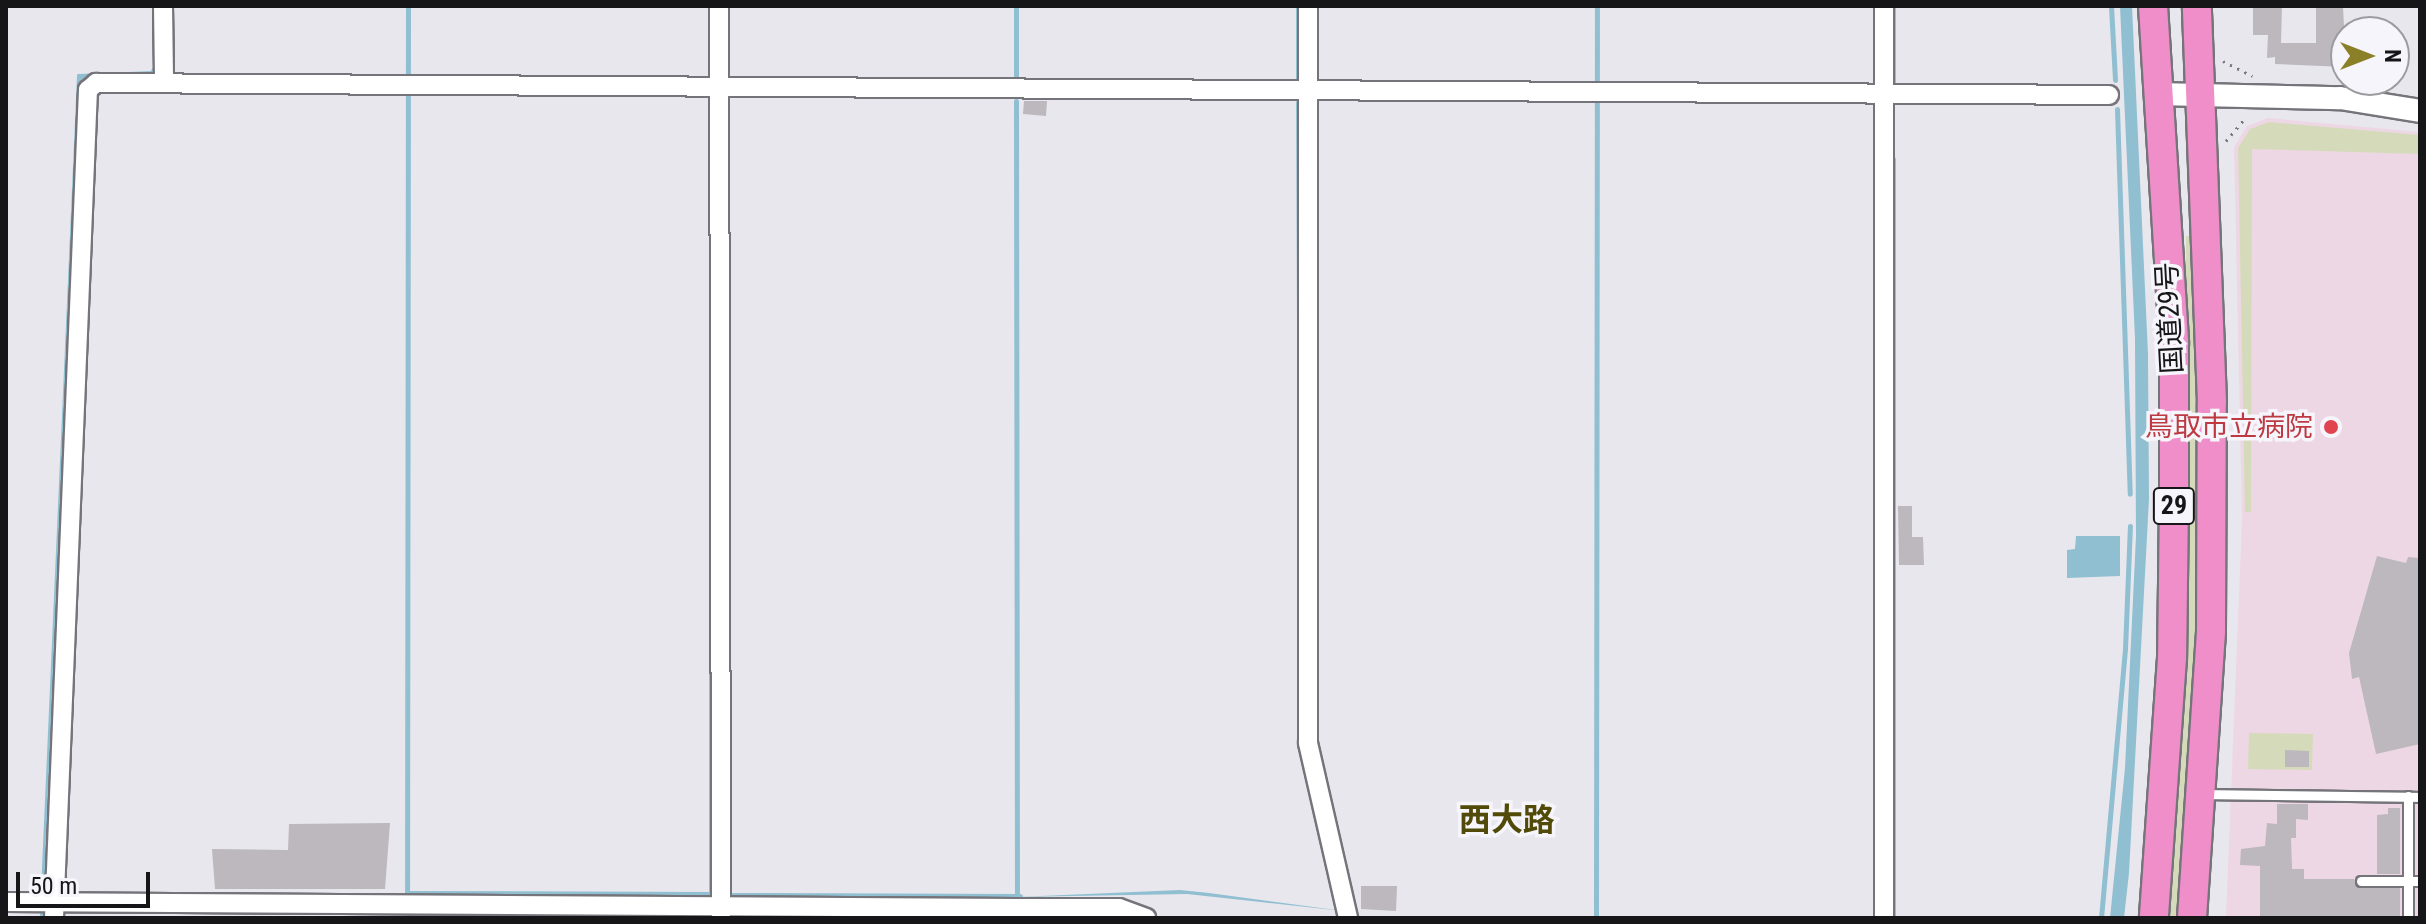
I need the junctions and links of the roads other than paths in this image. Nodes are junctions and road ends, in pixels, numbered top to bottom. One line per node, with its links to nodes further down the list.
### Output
1 (163, 6): 7 (street)
2 (719, 6): 8 (street)
3 (1308, 6): 9 (street)
4 (1884, 6): 10 (street)
5 (2153, 6): 11 (highway, 国道29号 / 29)
6 (2197, 6): 13 (highway, 国道29号 / 29)
7 (164, 81): 8 (street); 22 (street)
8 (719, 88): 9 (street); 23 (street)
9 (1309, 91): 10 (street); 26 (street)
10 (1884, 93): 12 (street); 27 (street)
11 (2157, 94): 13 (street); 28 (highway, 国道29号 / 29)
12 (2109, 95)
13 (2201, 95): 14 (street); 15 (highway, 国道29号 / 29)
14 (2420, 111)
15 (2204, 794): 16 (lane); 29 (highway, 国道29号 / 29)
16 (2408, 796): 17 (lane); 19 (lane)
17 (2420, 797)
18 (2361, 881): 19 (lane)
19 (2408, 881): 20 (lane); 30 (lane)
20 (2420, 881)
21 (6, 902): 22 (street)
22 (54, 911): 23 (street)
23 (721, 912): 24 (street)
24 (1011, 913): 25 (street)
25 (1146, 918)
26 (1348, 918)
27 (1884, 918)
28 (2154, 918)
29 (2192, 918)
30 (2408, 918)

